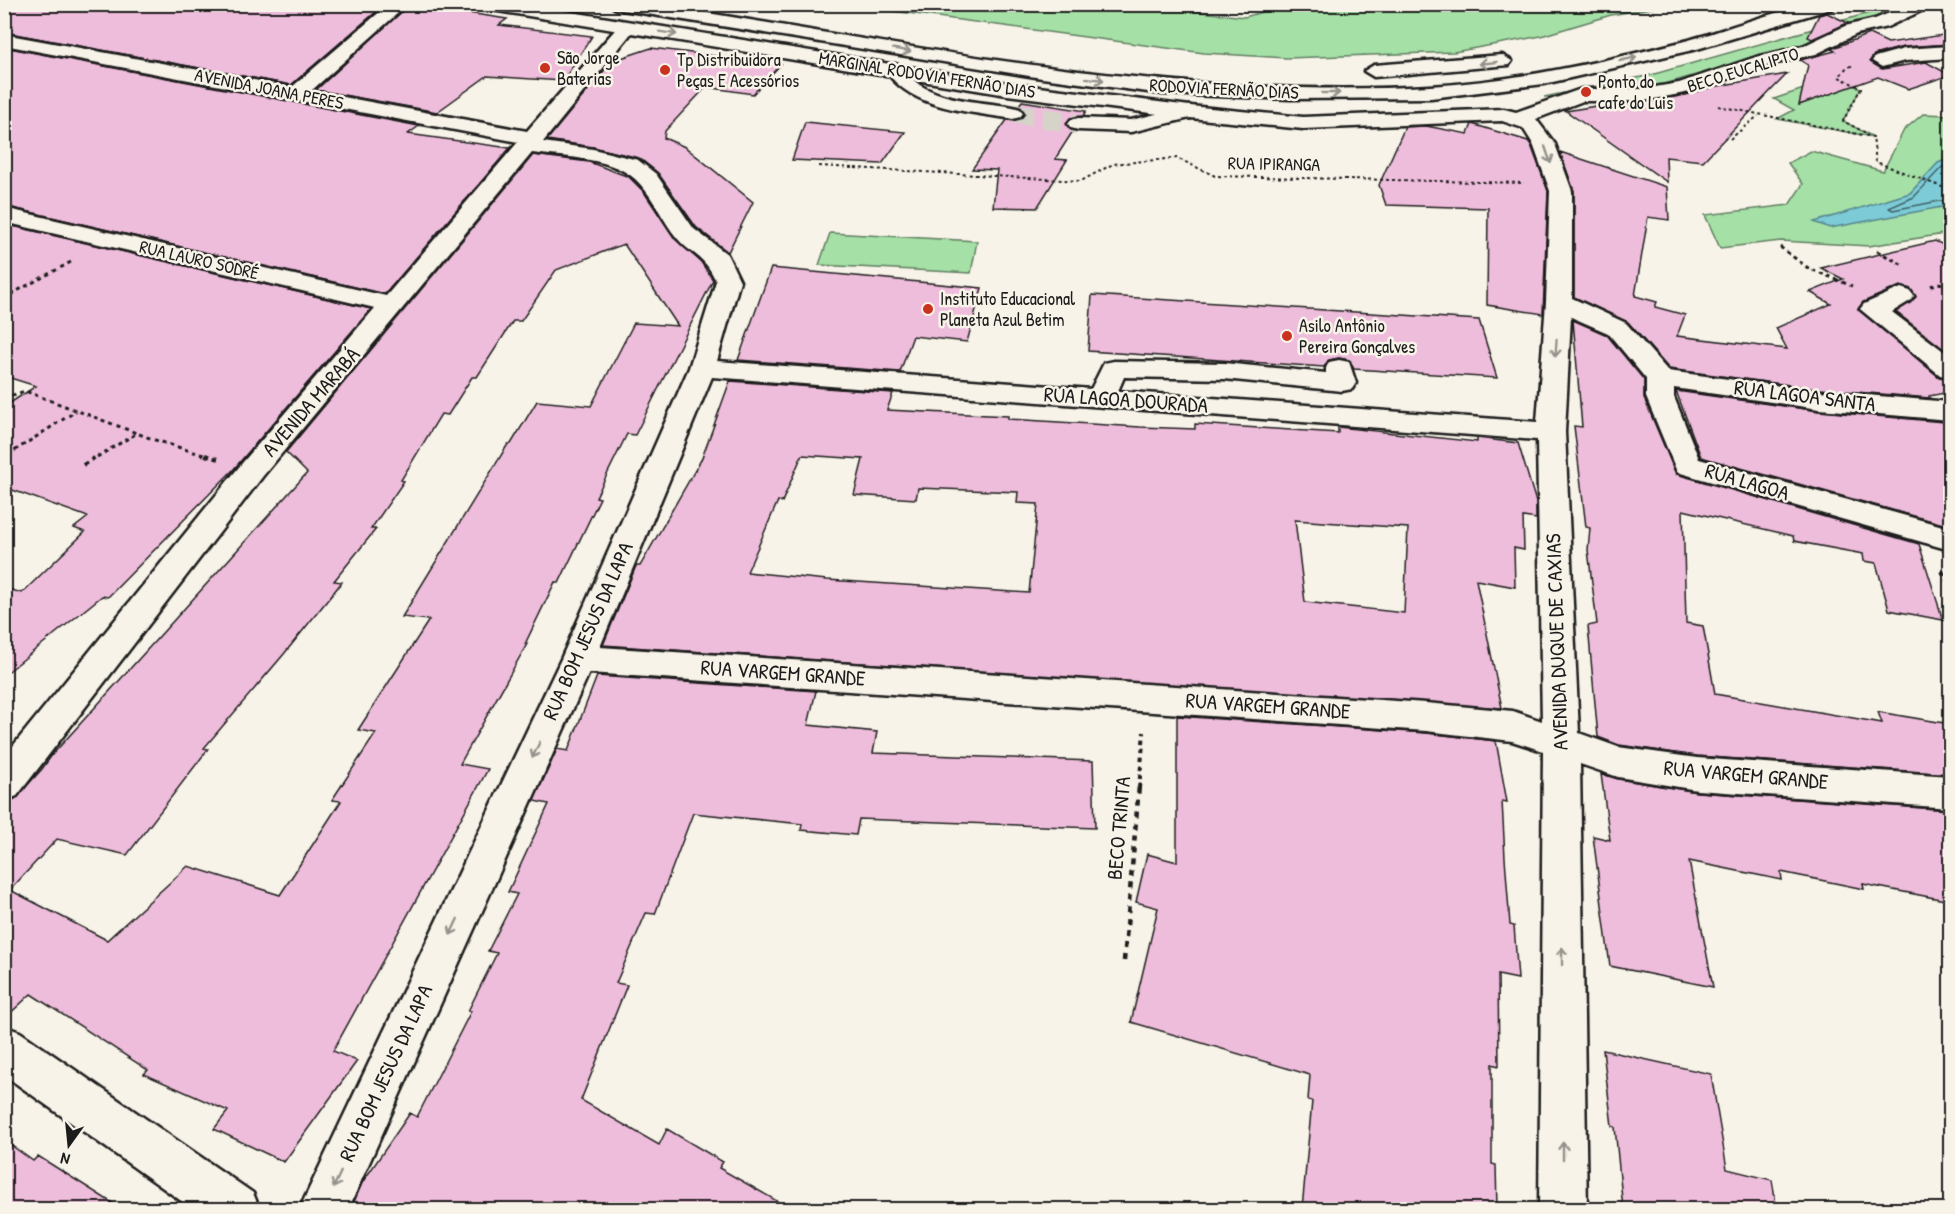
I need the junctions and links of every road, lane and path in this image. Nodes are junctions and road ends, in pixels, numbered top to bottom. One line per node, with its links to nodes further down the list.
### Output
1 (400, 4): 17 (main road)
2 (486, 4): 8 (main road, MARGINAL RODOVIA FERNÃO DIAS)
3 (734, 4): 6 (main road)
4 (1828, 4): 15 (main road, RODOVIA FERNÃO DIAS, one-way to 4)
5 (1928, 4): 16 (main road, BECO EUCALIPTO)
6 (782, 12)
7 (673, 14): 8 (main road, RODOVIA FERNÃO DIAS); 13 (main road); 15 (main road, RODOVIA FERNÃO DIAS, one-way to 15)
8 (622, 16): 13 (main road, MARGINAL RODOVIA FERNÃO DIAS, one-way to 13); 25 (main road, AVENIDA MARABÁ)
9 (4, 39): 17 (main road, AVENIDA JOANA PERES)
10 (1950, 52): 12 (main road)
11 (1522, 59): 14 (main road, one-way to 14)
12 (1882, 61): 23 (path)
13 (895, 70): 18 (main road, MARGINAL RODOVIA FERNÃO DIAS); 19 (main road)
14 (1356, 72)
15 (1544, 78): 18 (main road)
16 (1676, 89): 20 (path); 21 (main road, BECO EUCALIPTO)
17 (296, 94): 25 (main road, AVENIDA JOANA PERES)
18 (1190, 112): 21 (main road, RODOVIA FERNÃO DIAS); 22 (main road)
19 (1012, 113)
20 (1758, 116): 23 (path); 24 (path)
21 (1519, 118): 27 (main road, AVENIDA DUQUE DE CAXIAS, one-way to 27)
22 (1078, 124)
23 (1873, 137): 28 (path)
24 (1730, 139)
25 (530, 143): 35 (main road, AVENIDA MARABÁ); 36 (main road, RUA BOM JESUS DA LAPA)
26 (819, 166): 27 (path, RUA IPIRANGA)
27 (1558, 183): 34 (main road, AVENIDA DUQUE DE CAXIAS)
28 (1950, 190)
29 (4, 215): 30 (main road, RUA LAURO SODRÉ)
30 (111, 240): 33 (path); 35 (main road, RUA LAURO SODRÉ)
31 (1780, 247): 32 (path)
32 (1901, 296): 38 (main road)
33 (4, 298)
34 (1559, 302): 39 (main road); 44 (main road, AVENIDA DUQUE DE CAXIAS, one-way to 44)
35 (394, 305): 48 (main road, AVENIDA MARABÁ)
36 (702, 368): 41 (main road, RUA LAGOA DOURADA); 50 (main road, RUA BOM JESUS DA LAPA)
37 (1339, 368): 41 (main road)
38 (1950, 369)
39 (1660, 378): 43 (main road, RUA LAGOA SANTA); 49 (main road, RUA LAGOA)
40 (4, 398): 42 (path)
41 (1101, 398): 44 (main road, RUA LAGOA DOURADA)
42 (77, 410): 45 (path); 46 (path)
43 (1950, 411)
44 (1551, 432): 52 (main road, AVENIDA DUQUE DE CAXIAS)
45 (138, 433): 47 (path); 48 (path)
46 (8, 455)
47 (83, 465)
48 (253, 469): 53 (main road, AVENIDA MARABÁ)
49 (1950, 539)
50 (578, 658): 51 (main road, RUA VARGEM GRANDE); 58 (main road, RUA BOM JESUS DA LAPA, one-way to 58)
51 (1148, 698): 52 (main road, RUA VARGEM GRANDE); 55 (path, BECO TRINTA)
52 (1561, 741): 54 (main road, RUA VARGEM GRANDE); 59 (main road, AVENIDA DUQUE DE CAXIAS, one-way to 52)
53 (4, 785)
54 (1950, 792)
55 (1124, 961)
56 (4, 1048): 57 (main road)
57 (237, 1209)
58 (323, 1209)
59 (1563, 1209)

